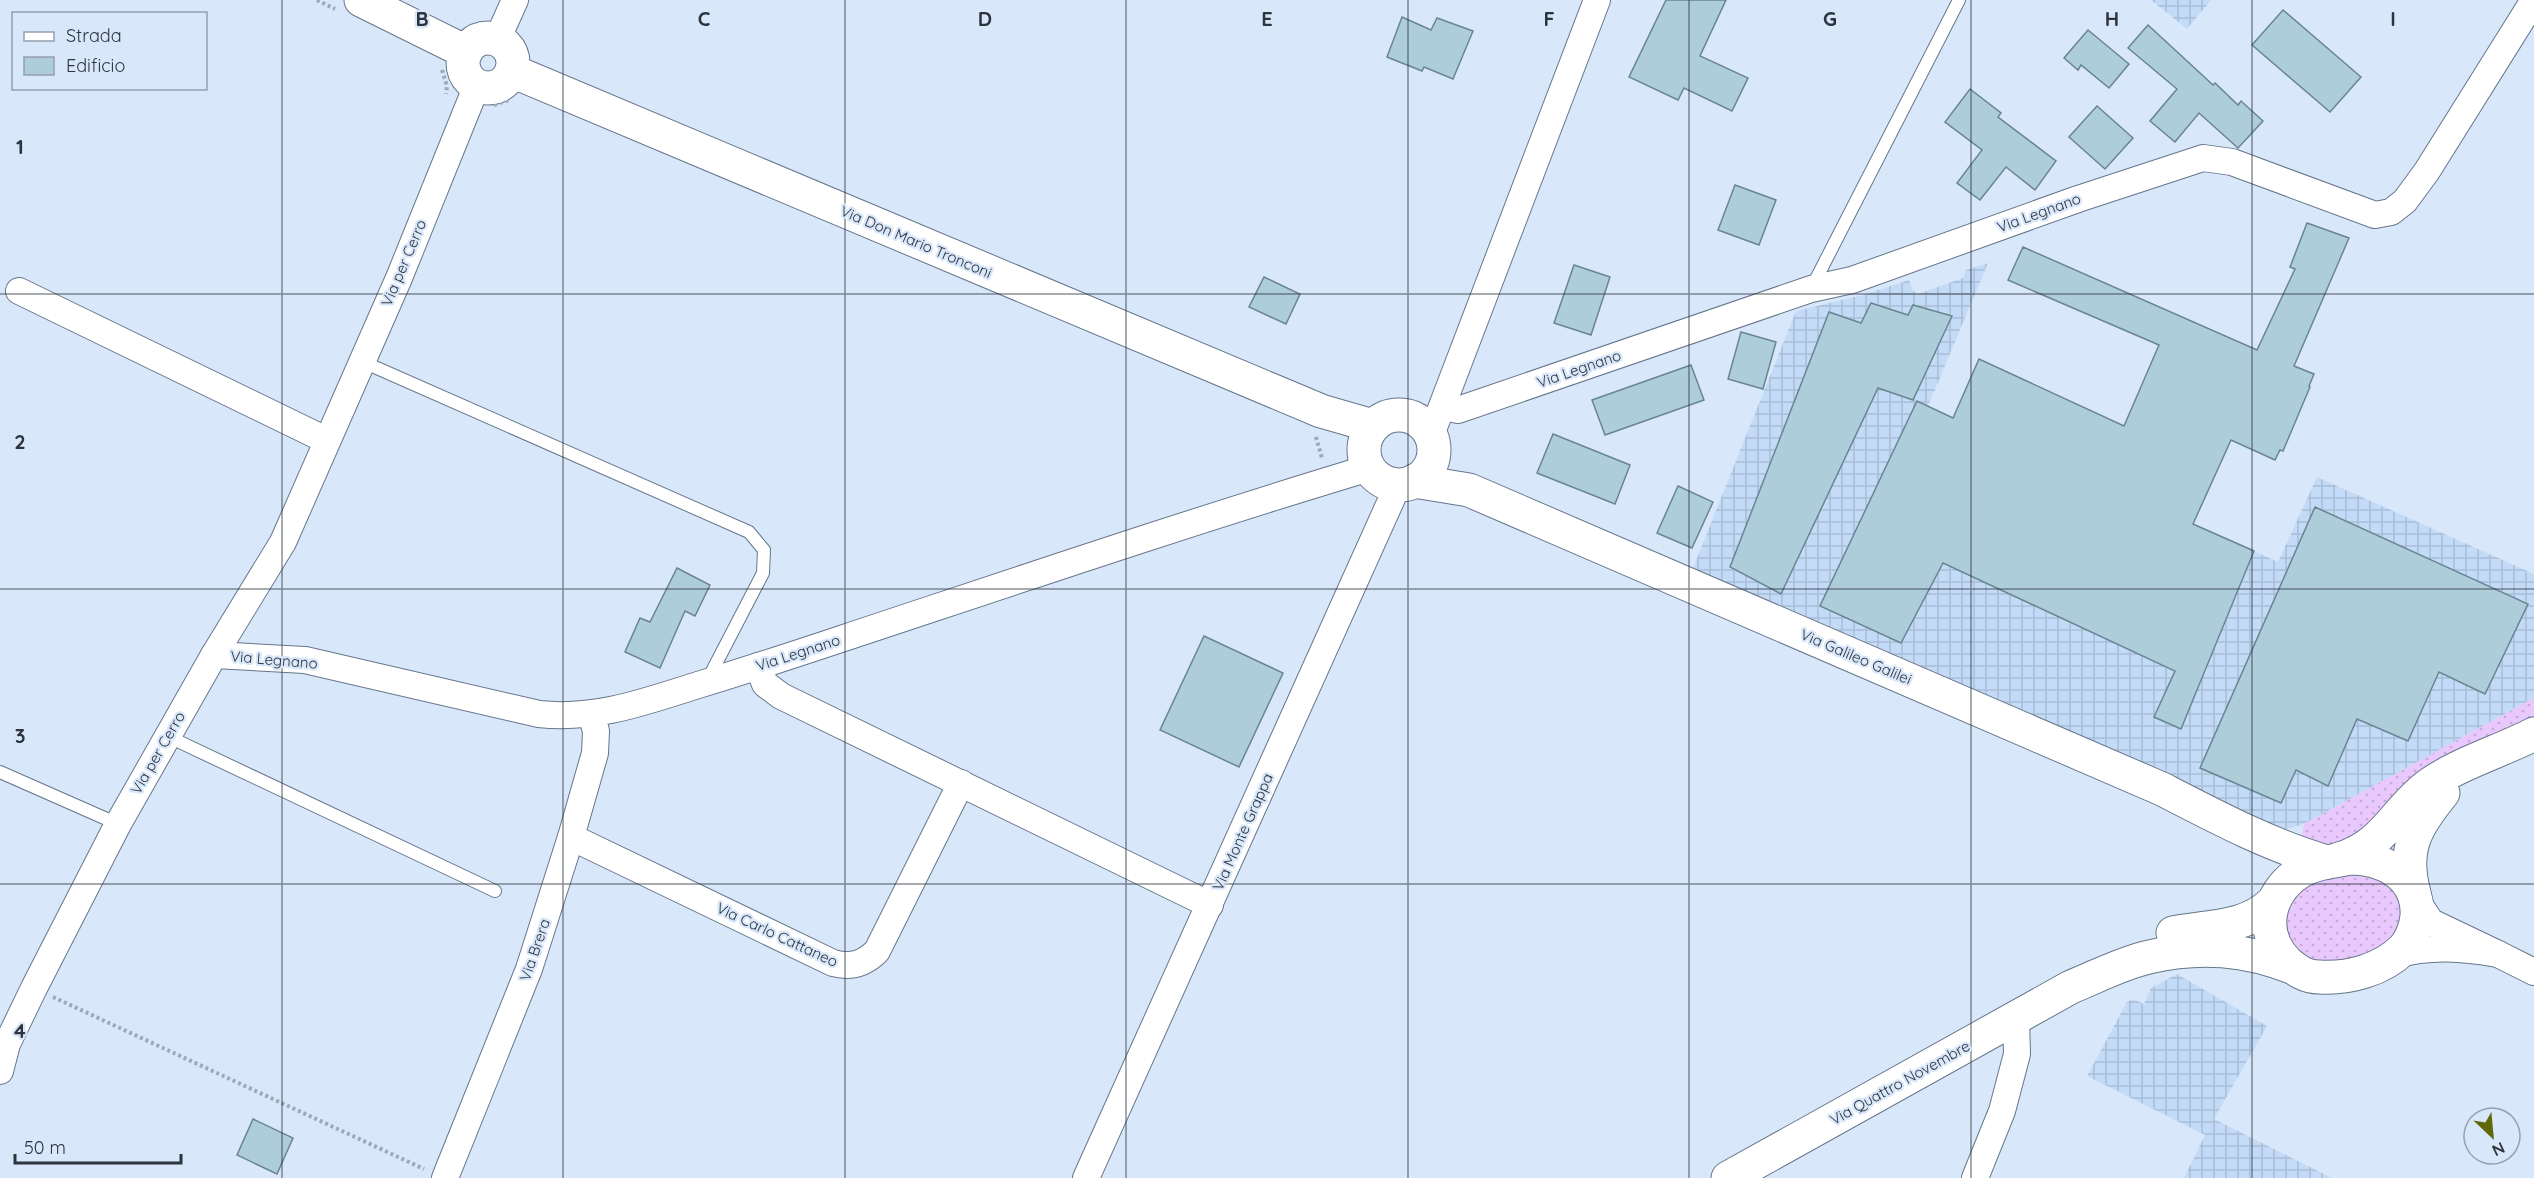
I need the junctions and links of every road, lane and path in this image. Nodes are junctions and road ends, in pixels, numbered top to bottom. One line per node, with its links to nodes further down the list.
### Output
1 (361, 0): 7 (street)
2 (515, 0): 6 (street)
3 (1597, 0): 13 (street)
4 (1959, 0): 10 (lane)
5 (2534, 0): 10 (street, Via Legnano)
6 (497, 40): 7 (street); 8 (street)
7 (466, 52): 9 (street)
8 (512, 70): 9 (street); 15 (street, Via Don Mario Tronconi)
9 (477, 85): 12 (street, Via per Cerro)
10 (1811, 289): 13 (street, Via Legnano)
11 (19, 291): 14 (street)
12 (361, 361): 14 (street, Via per Cerro); 20 (lane)
13 (1436, 432): 15 (street); 16 (street); 17 (street, Via Galileo Galilei)
14 (326, 440): 18 (street, Via per Cerro)
15 (1369, 448): 16 (street); 19 (street, Via Legnano)
16 (1406, 483): 17 (street, Via Galileo Galilei); 34 (street, Via Monte Grappa)
17 (1469, 490): 28 (street, Via Galileo Galilei)
18 (214, 655): 21 (street, Via Legnano); 23 (street, Via per Cerro)
19 (758, 666): 20 (street, Via Legnano); 26 (street)
20 (706, 682): 21 (street, Via Legnano)
21 (591, 714): 29 (street, Via Brera)
22 (2534, 734): 24 (street)
23 (168, 736): 27 (street, Via per Cerro); 31 (lane)
24 (2497, 753): 30 (street); 32 (street)
25 (0, 772): 27 (lane)
26 (961, 783): 29 (street, Via Carlo Cattaneo); 34 (street)
27 (118, 824): 40 (street, Via per Cerro)
28 (2240, 830): 30 (street, Via Galileo Galilei); 33 (street, Via Galileo Galilei)
29 (571, 837): 44 (street, Via Brera)
30 (2327, 862): 32 (street); 33 (street)
31 (495, 891)
32 (2414, 895): 35 (street); 36 (street)
33 (2274, 901): 37 (street); 39 (street, Via Quattro Novembre)
34 (1210, 904): 45 (street, Via Monte Grappa)
35 (2498, 954): 36 (street); 38 (street)
36 (2396, 955): 37 (street)
37 (2294, 968): 39 (street, Via Quattro Novembre)
38 (2534, 972)
39 (2071, 987): 41 (street, Via Quattro Novembre)
40 (34, 988): 42 (street, Via per Cerro); 44 (path)
41 (2016, 1018): 46 (street, Via Quattro Novembre); 47 (street)
42 (3, 1042): 43 (street, Via per Cerro)
43 (0, 1071)
44 (439, 1175)
45 (1086, 1178)
46 (1728, 1178)
47 (1975, 1178)

